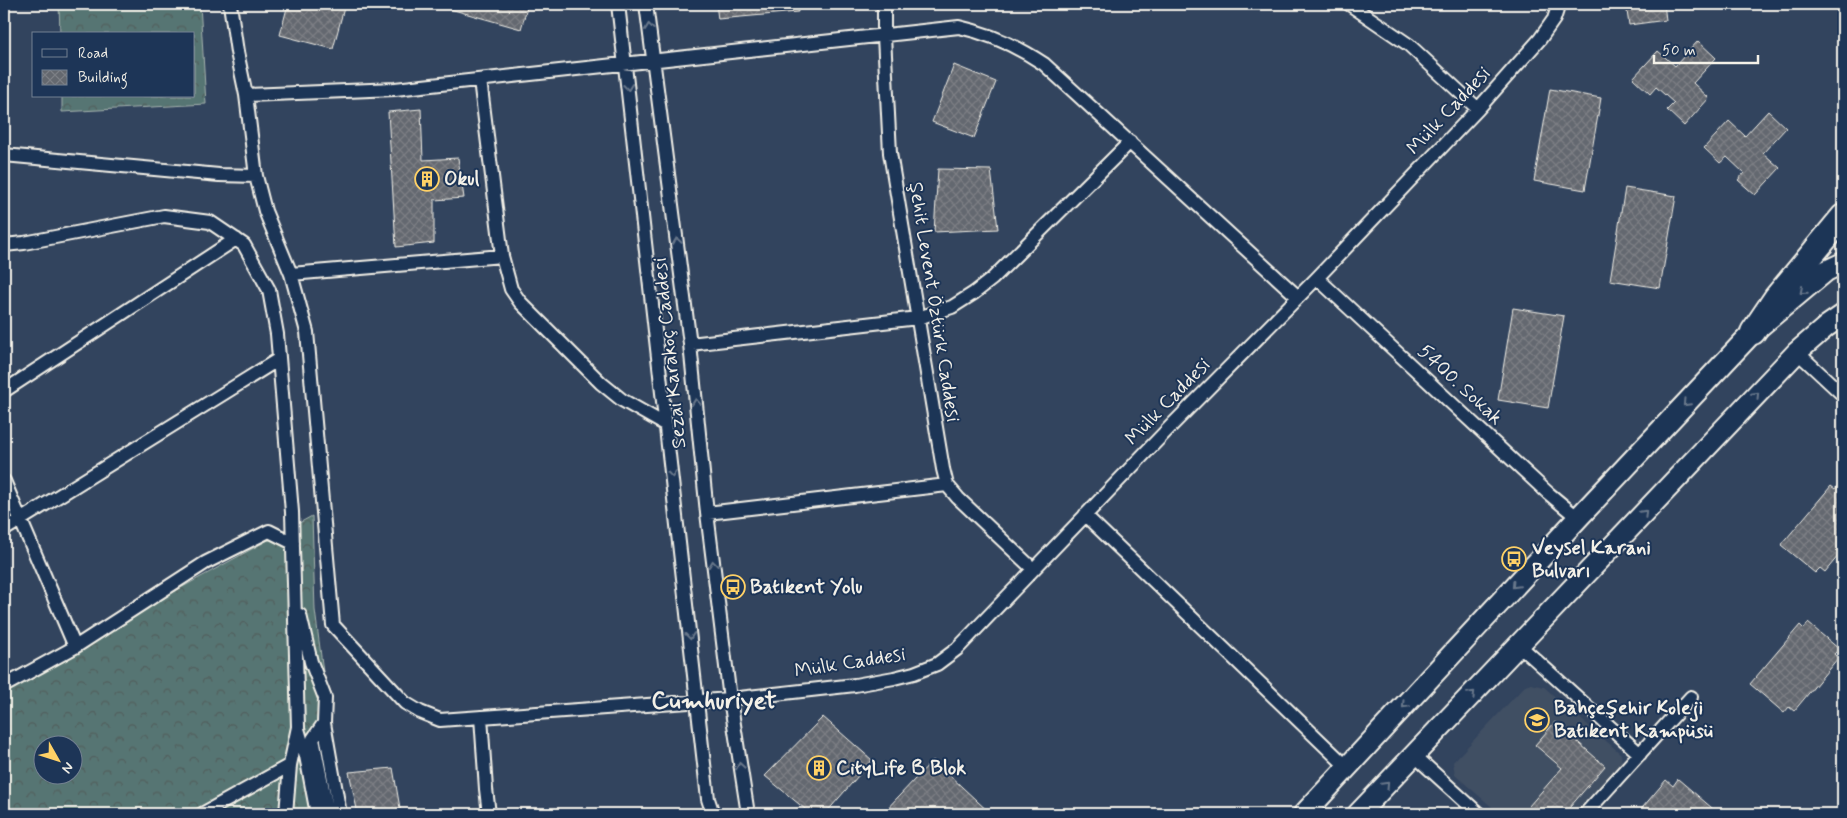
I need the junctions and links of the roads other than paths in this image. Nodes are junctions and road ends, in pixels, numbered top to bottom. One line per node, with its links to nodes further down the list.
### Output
1 (230, 4): 11 (street, Mülk Caddesi)
2 (618, 4): 9 (street)
3 (646, 4): 8 (street, Sezai Karakoç Caddesi, one-way to 3)
4 (884, 4): 7 (street, Şehit Levent Öztürk Caddesi)
5 (1349, 4): 12 (street)
6 (1559, 4): 12 (street, Mülk Caddesi)
7 (884, 36): 8 (street); 13 (street); 25 (street, Şehit Levent Öztürk Caddesi)
8 (653, 61): 9 (street); 27 (street, Sezai Karakoç Caddesi, one-way to 8)
9 (625, 64): 10 (street); 32 (street, one-way to 32)
10 (480, 80): 11 (street); 19 (street)
11 (246, 95): 15 (street, Mülk Caddesi)
12 (1478, 109): 22 (street, Mülk Caddesi)
13 (1130, 142): 23 (street); 25 (street)
14 (4, 155): 15 (street)
15 (256, 176): 21 (street, Mülk Caddesi)
16 (1843, 217): 26 (highway)
17 (236, 240): 18 (street); 29 (street); 30 (street)
18 (4, 245)
19 (502, 256): 21 (street); 32 (street)
20 (1843, 263): 26 (main road, one-way to 26)
21 (291, 274): 49 (street, Mülk Caddesi)
22 (1318, 278): 23 (street, Mülk Caddesi); 37 (street, 5400. Sokak)
23 (1298, 297): 36 (street, Mülk Caddesi)
24 (1843, 315): 28 (main road)
25 (918, 318): 27 (street); 34 (street, Şehit Levent Öztürk Caddesi)
26 (1753, 332): 37 (main road, one-way to 37)
27 (690, 344): 35 (street, Sezai Karakoç Caddesi, one-way to 27)
28 (1797, 352): 31 (street); 43 (main road, one-way to 28)
29 (280, 359): 38 (street); 40 (street)
30 (4, 391)
31 (1843, 395)
32 (666, 425): 48 (street, one-way to 48)
33 (4, 481): 38 (street)
34 (947, 485): 35 (street); 41 (street, Şehit Levent Öztürk Caddesi)
35 (707, 513): 47 (street, Sezai Karakoç Caddesi, one-way to 35)
36 (1085, 515): 41 (street, Mülk Caddesi); 55 (street)
37 (1578, 518): 55 (main road, one-way to 55)
38 (21, 519): 39 (street); 44 (street)
39 (4, 530)
40 (293, 543): 42 (street); 44 (street)
41 (1033, 570): 47 (street, Mülk Caddesi)
42 (294, 590): 50 (street); 51 (street)
43 (1519, 645): 52 (street); 53 (main road, one-way to 43)
44 (75, 647): 45 (street)
45 (4, 686)
46 (1691, 696): 52 (street)
47 (730, 699): 48 (street, Mülk Caddesi); 63 (street, Sezai Karakoç Caddesi, one-way to 47)
48 (697, 701): 49 (street, Mülk Caddesi); 62 (street)
49 (481, 717): 61 (street)
50 (324, 723): 59 (street); 60 (street)
51 (298, 727): 54 (street); 58 (street)
52 (1640, 754): 67 (street)
53 (1414, 755): 65 (main road, one-way to 53); 66 (street)
54 (290, 765): 56 (street); 57 (street)
55 (1347, 768): 64 (main road)
56 (202, 814)
57 (286, 814)
58 (317, 814)
59 (328, 814)
60 (340, 814)
61 (489, 814)
62 (713, 814)
63 (748, 814)
64 (1304, 814)
65 (1358, 814)
66 (1479, 814)
67 (1585, 814)

